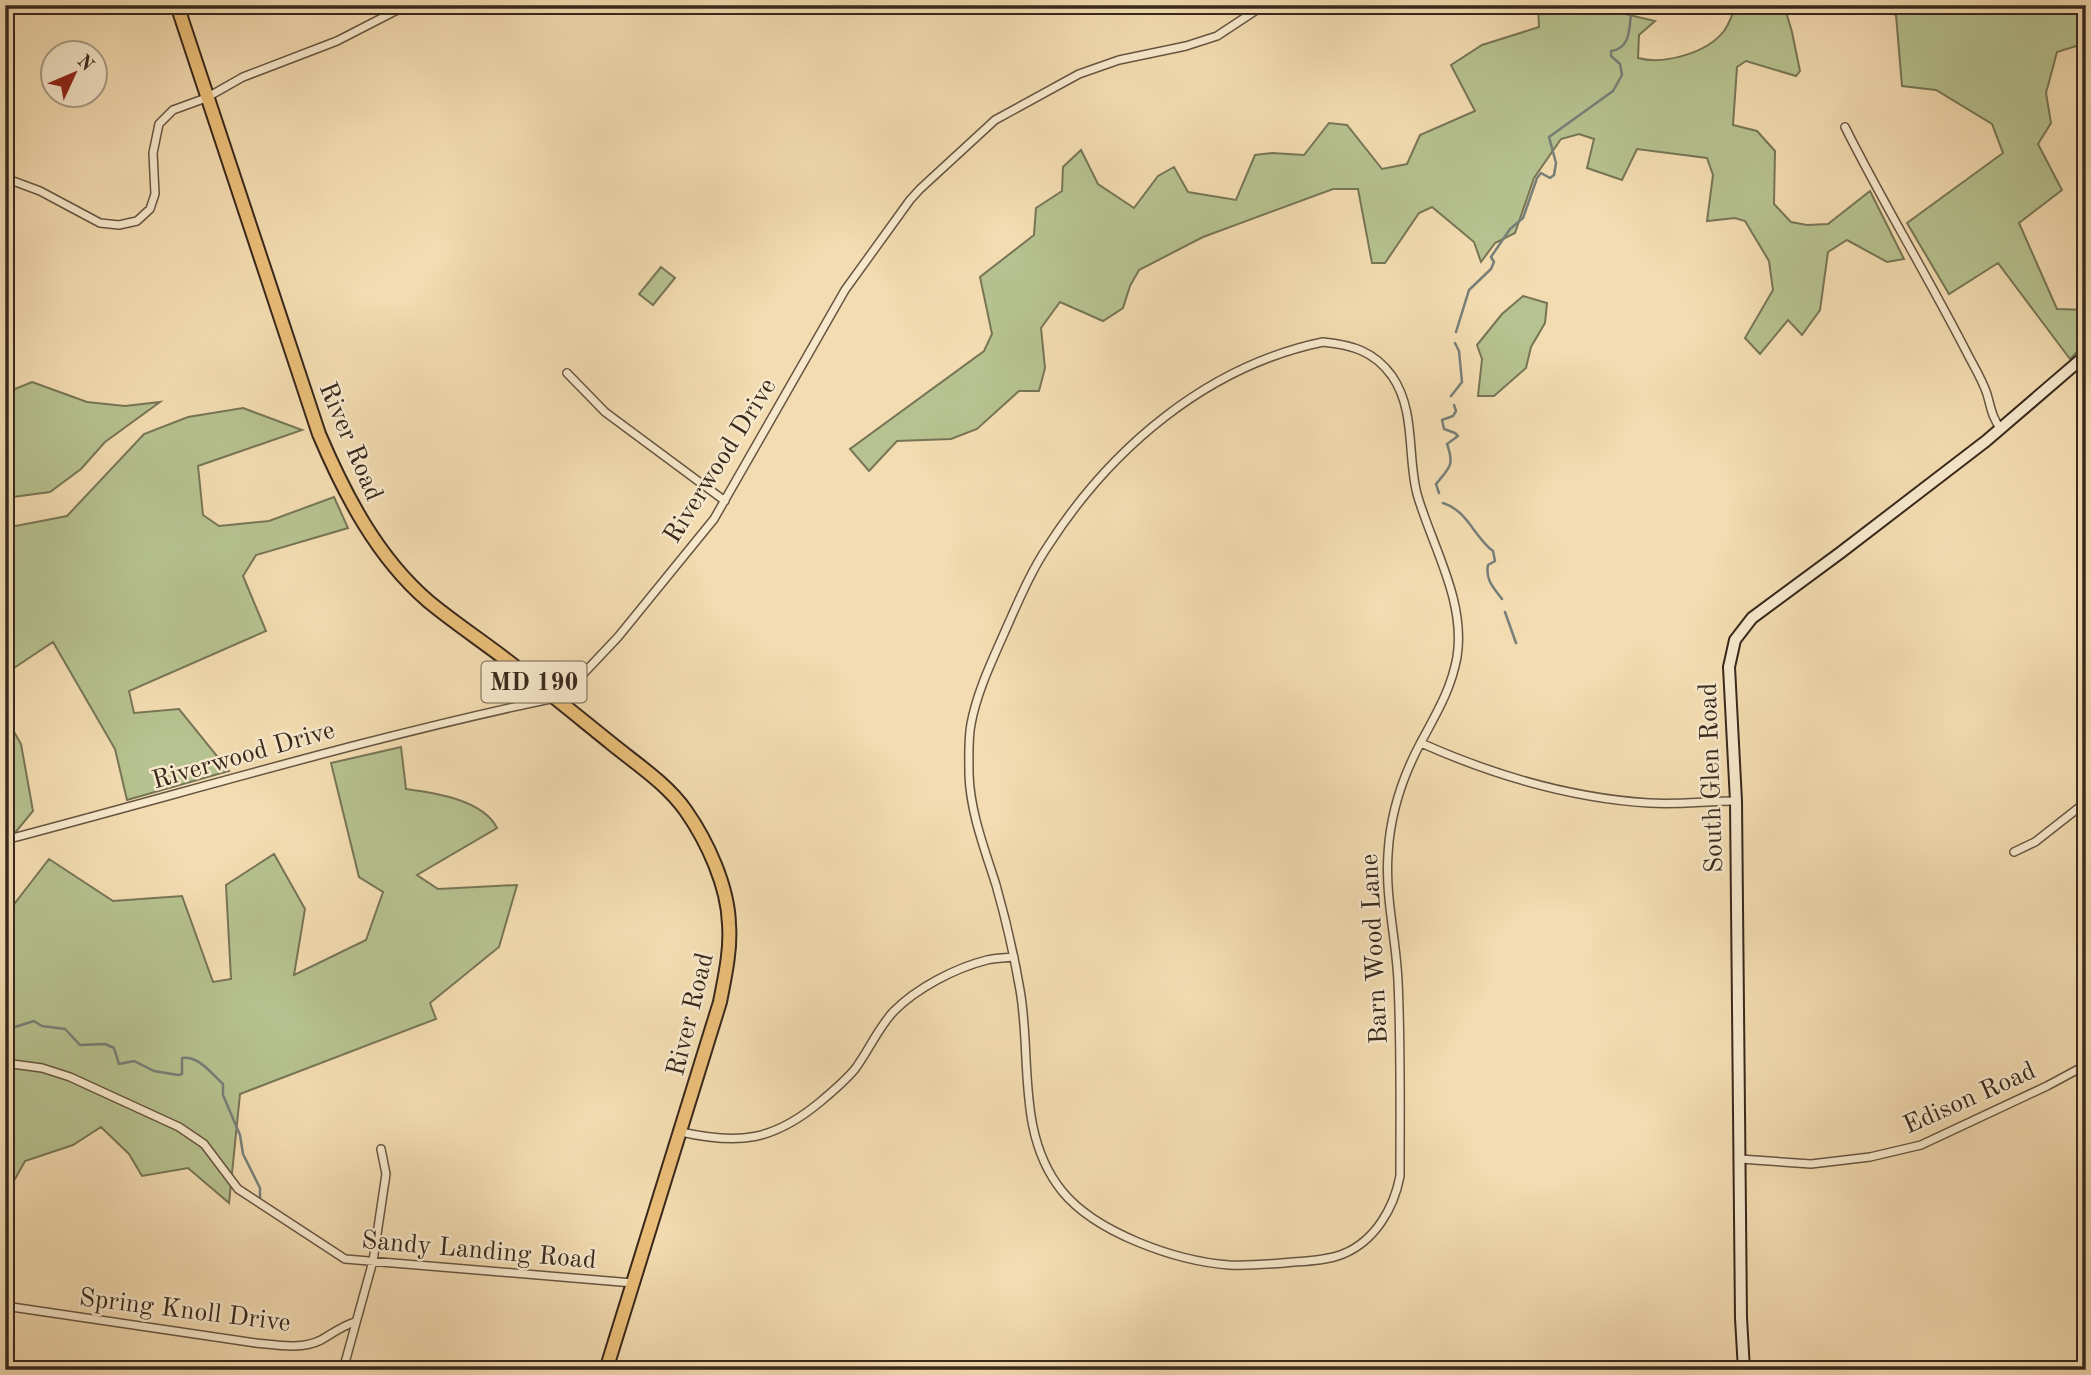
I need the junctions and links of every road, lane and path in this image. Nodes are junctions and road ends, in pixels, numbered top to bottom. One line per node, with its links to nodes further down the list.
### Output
1 (177, 5): 4 (main road, River Road / MD 190)
2 (407, 5): 4 (street)
3 (1264, 5): 10 (street, Riverwood Drive)
4 (206, 98): 6 (street); 11 (main road, River Road / MD 190)
5 (1845, 127): 9 (street)
6 (5, 178)
7 (2086, 355): 9 (main road, South Glen Road)
8 (567, 373): 10 (street)
9 (2001, 429): 13 (main road, South Glen Road)
10 (725, 501): 11 (street, Riverwood Drive)
11 (555, 698): 15 (street, Riverwood Drive); 20 (main road, River Road / MD 190)
12 (1420, 743): 13 (street); 17 (street, Barn Wood Lane); 17 (street, Barn Wood Lane)
13 (1735, 801): 22 (main road, South Glen Road)
14 (2086, 802): 16 (street)
15 (5, 841)
16 (2014, 852)
17 (1014, 957): 20 (street)
18 (5, 1063): 23 (street, Sandy Landing Road)
19 (2086, 1065): 22 (street, Edison Road)
20 (681, 1132): 24 (main road, River Road / MD 190)
21 (382, 1149): 23 (street)
22 (1740, 1159): 29 (main road, South Glen Road)
23 (373, 1261): 24 (street, Sandy Landing Road); 26 (street)
24 (633, 1283): 28 (main road, River Road / MD 190)
25 (5, 1306): 26 (street, Spring Knoll Drive)
26 (355, 1322): 27 (street)
27 (343, 1370)
28 (606, 1370)
29 (1744, 1370)

